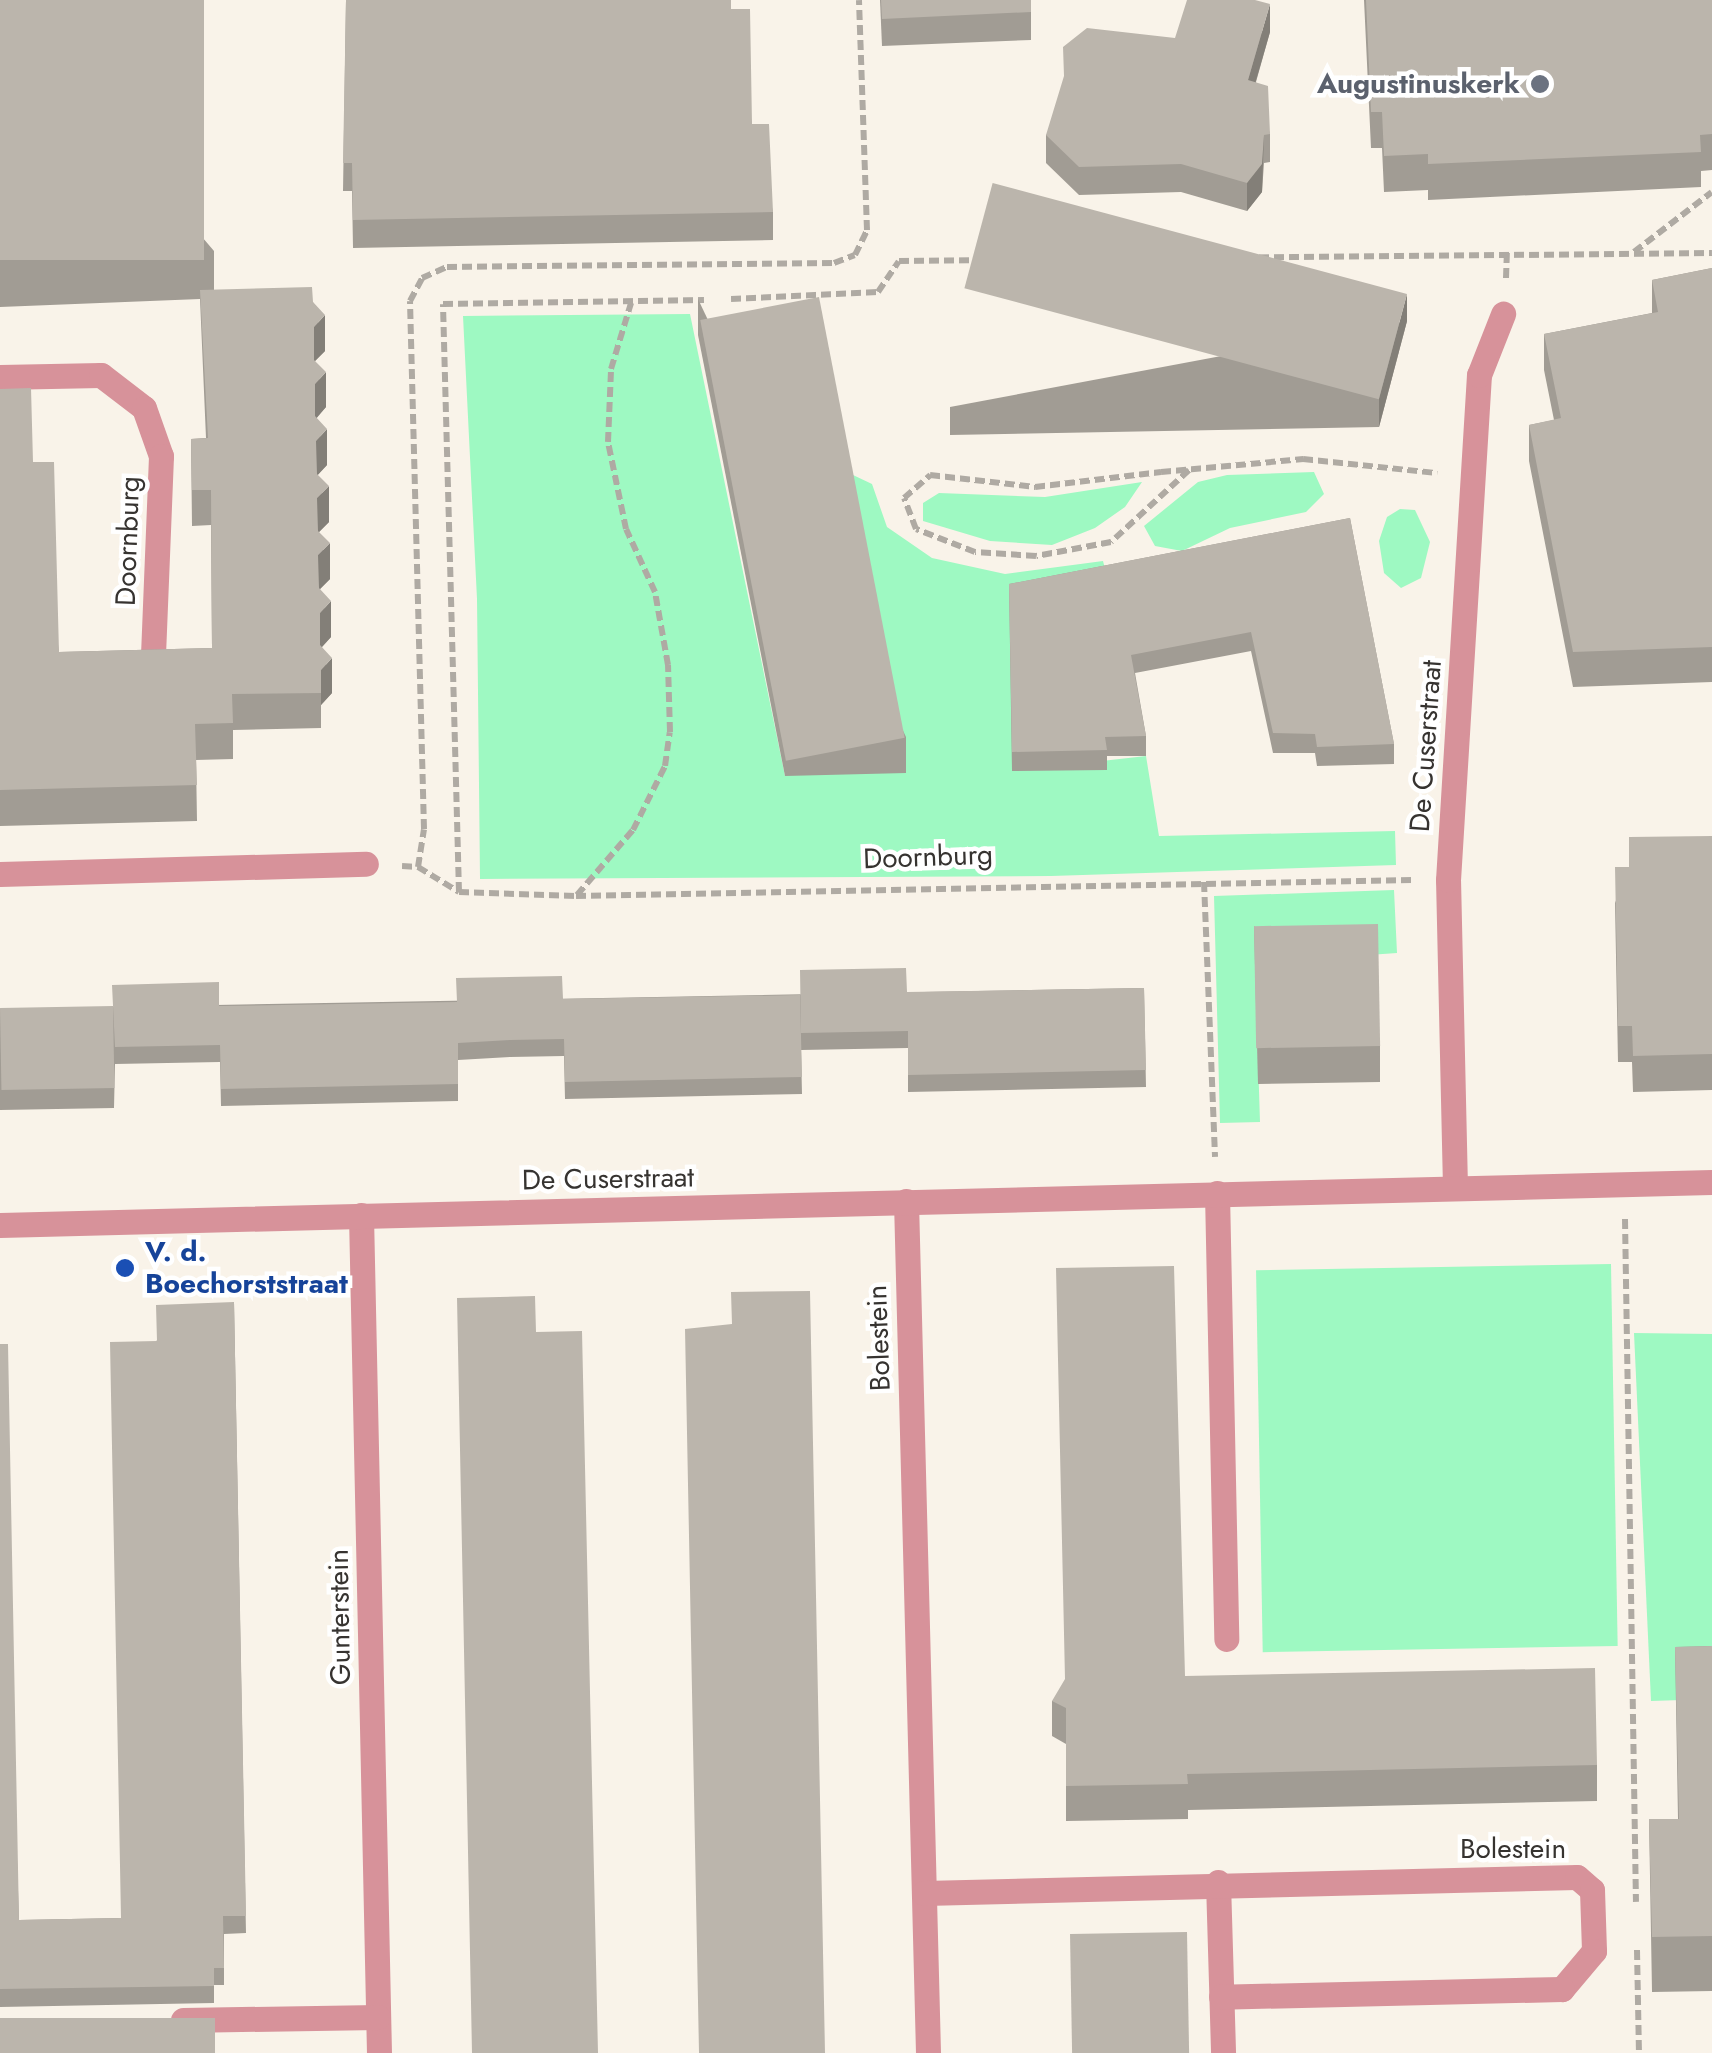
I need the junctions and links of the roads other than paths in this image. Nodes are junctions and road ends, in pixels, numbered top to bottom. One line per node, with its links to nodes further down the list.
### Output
1 (1503, 314): 7 (street, De Cuserstraat)
2 (0, 377): 3 (street, Doornburg)
3 (153, 654)
4 (366, 864): 5 (street)
5 (0, 874)
6 (1712, 1182): 7 (street, De Cuserstraat)
7 (1456, 1187): 8 (street, De Cuserstraat)
8 (1217, 1193): 9 (street, De Cuserstraat); 12 (street)
9 (906, 1201): 10 (street, De Cuserstraat); 14 (street, Bolestein)
10 (361, 1215): 11 (street, De Cuserstraat); 16 (street, Gunterstein)
11 (0, 1225)
12 (1226, 1639)
13 (1218, 1882): 14 (street, Bolestein); 15 (street); 15 (street, Bolestein)
14 (924, 1893): 19 (street, Bolestein)
15 (1221, 1996): 20 (street)
16 (378, 2018): 17 (street); 18 (street, Gunterstein)
17 (159, 2020)
18 (379, 2053)
19 (928, 2053)
20 (1223, 2053)

